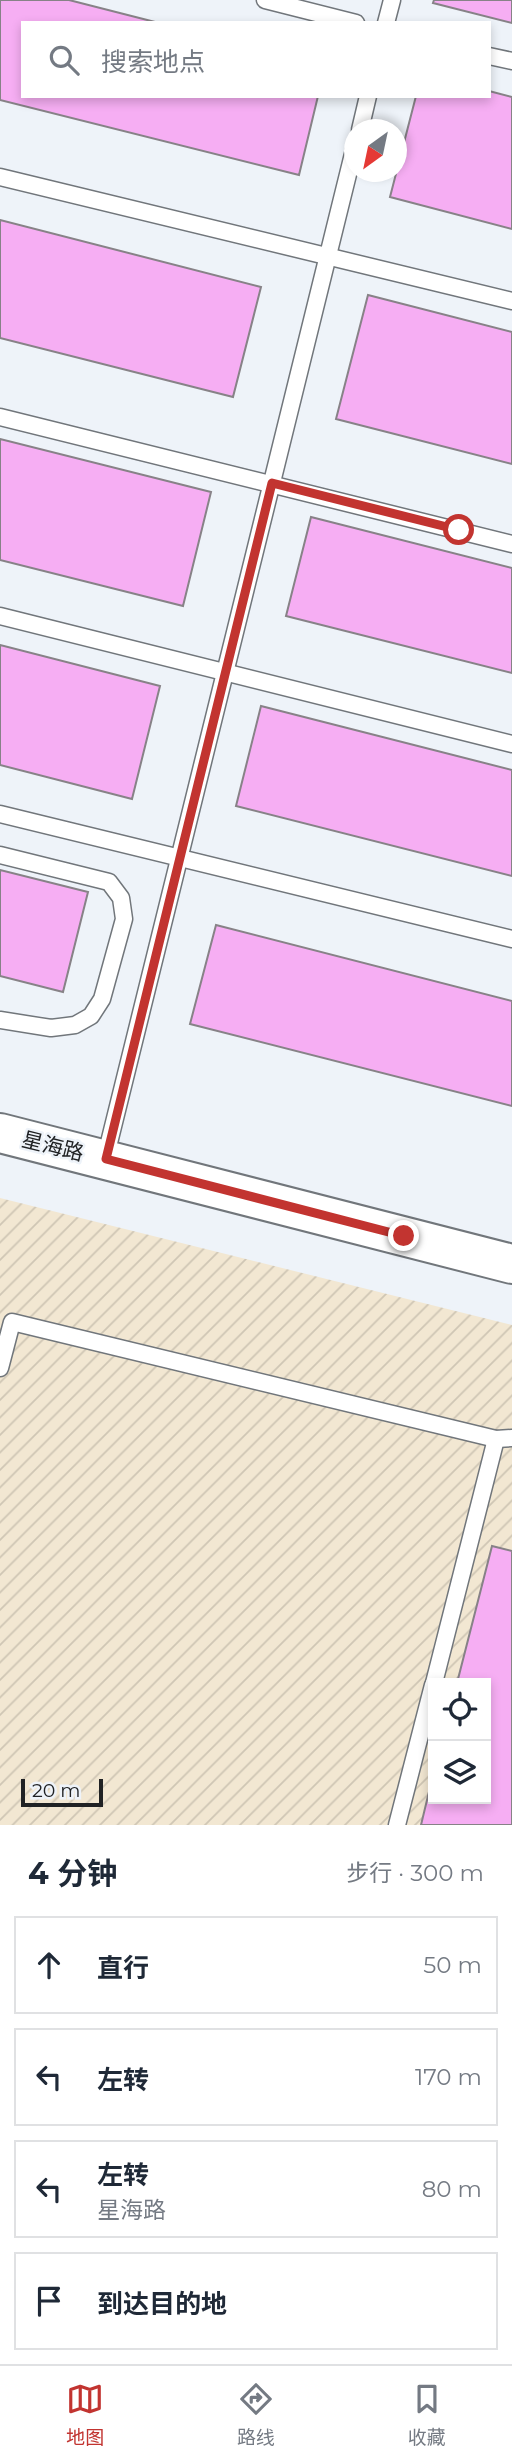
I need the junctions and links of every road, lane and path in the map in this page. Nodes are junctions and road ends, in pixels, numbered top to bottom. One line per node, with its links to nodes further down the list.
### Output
1 (265, 0): 3 (lane)
2 (391, 0): 4 (lane)
3 (348, 21)
4 (386, 21)
5 (491, 56): 6 (lane)
6 (512, 61)
7 (368, 98): 8 (lane)
8 (363, 119)
9 (0, 177): 11 (lane)
10 (347, 182): 11 (lane)
11 (329, 255): 12 (lane); 14 (lane)
12 (512, 301)
13 (0, 417): 14 (lane)
14 (272, 483): 15 (lane); 17 (lane)
15 (512, 544)
16 (0, 616): 17 (lane)
17 (226, 673): 18 (lane); 21 (lane)
18 (512, 744)
19 (0, 814): 21 (lane)
20 (0, 855): 23 (lane)
21 (180, 858): 22 (lane); 26 (lane)
22 (512, 939)
23 (0, 1020)
24 (0, 1113): 26 (street, 星海路)
25 (0, 1133): 26 (street, 星海路)
26 (108, 1150): 27 (street, 星海路); 28 (street, 星海路)
27 (512, 1244)
28 (512, 1264)
29 (0, 1368): 30 (lane)
30 (504, 1438): 31 (lane)
31 (435, 1678)
32 (428, 1704): 33 (lane)
33 (397, 1825)

